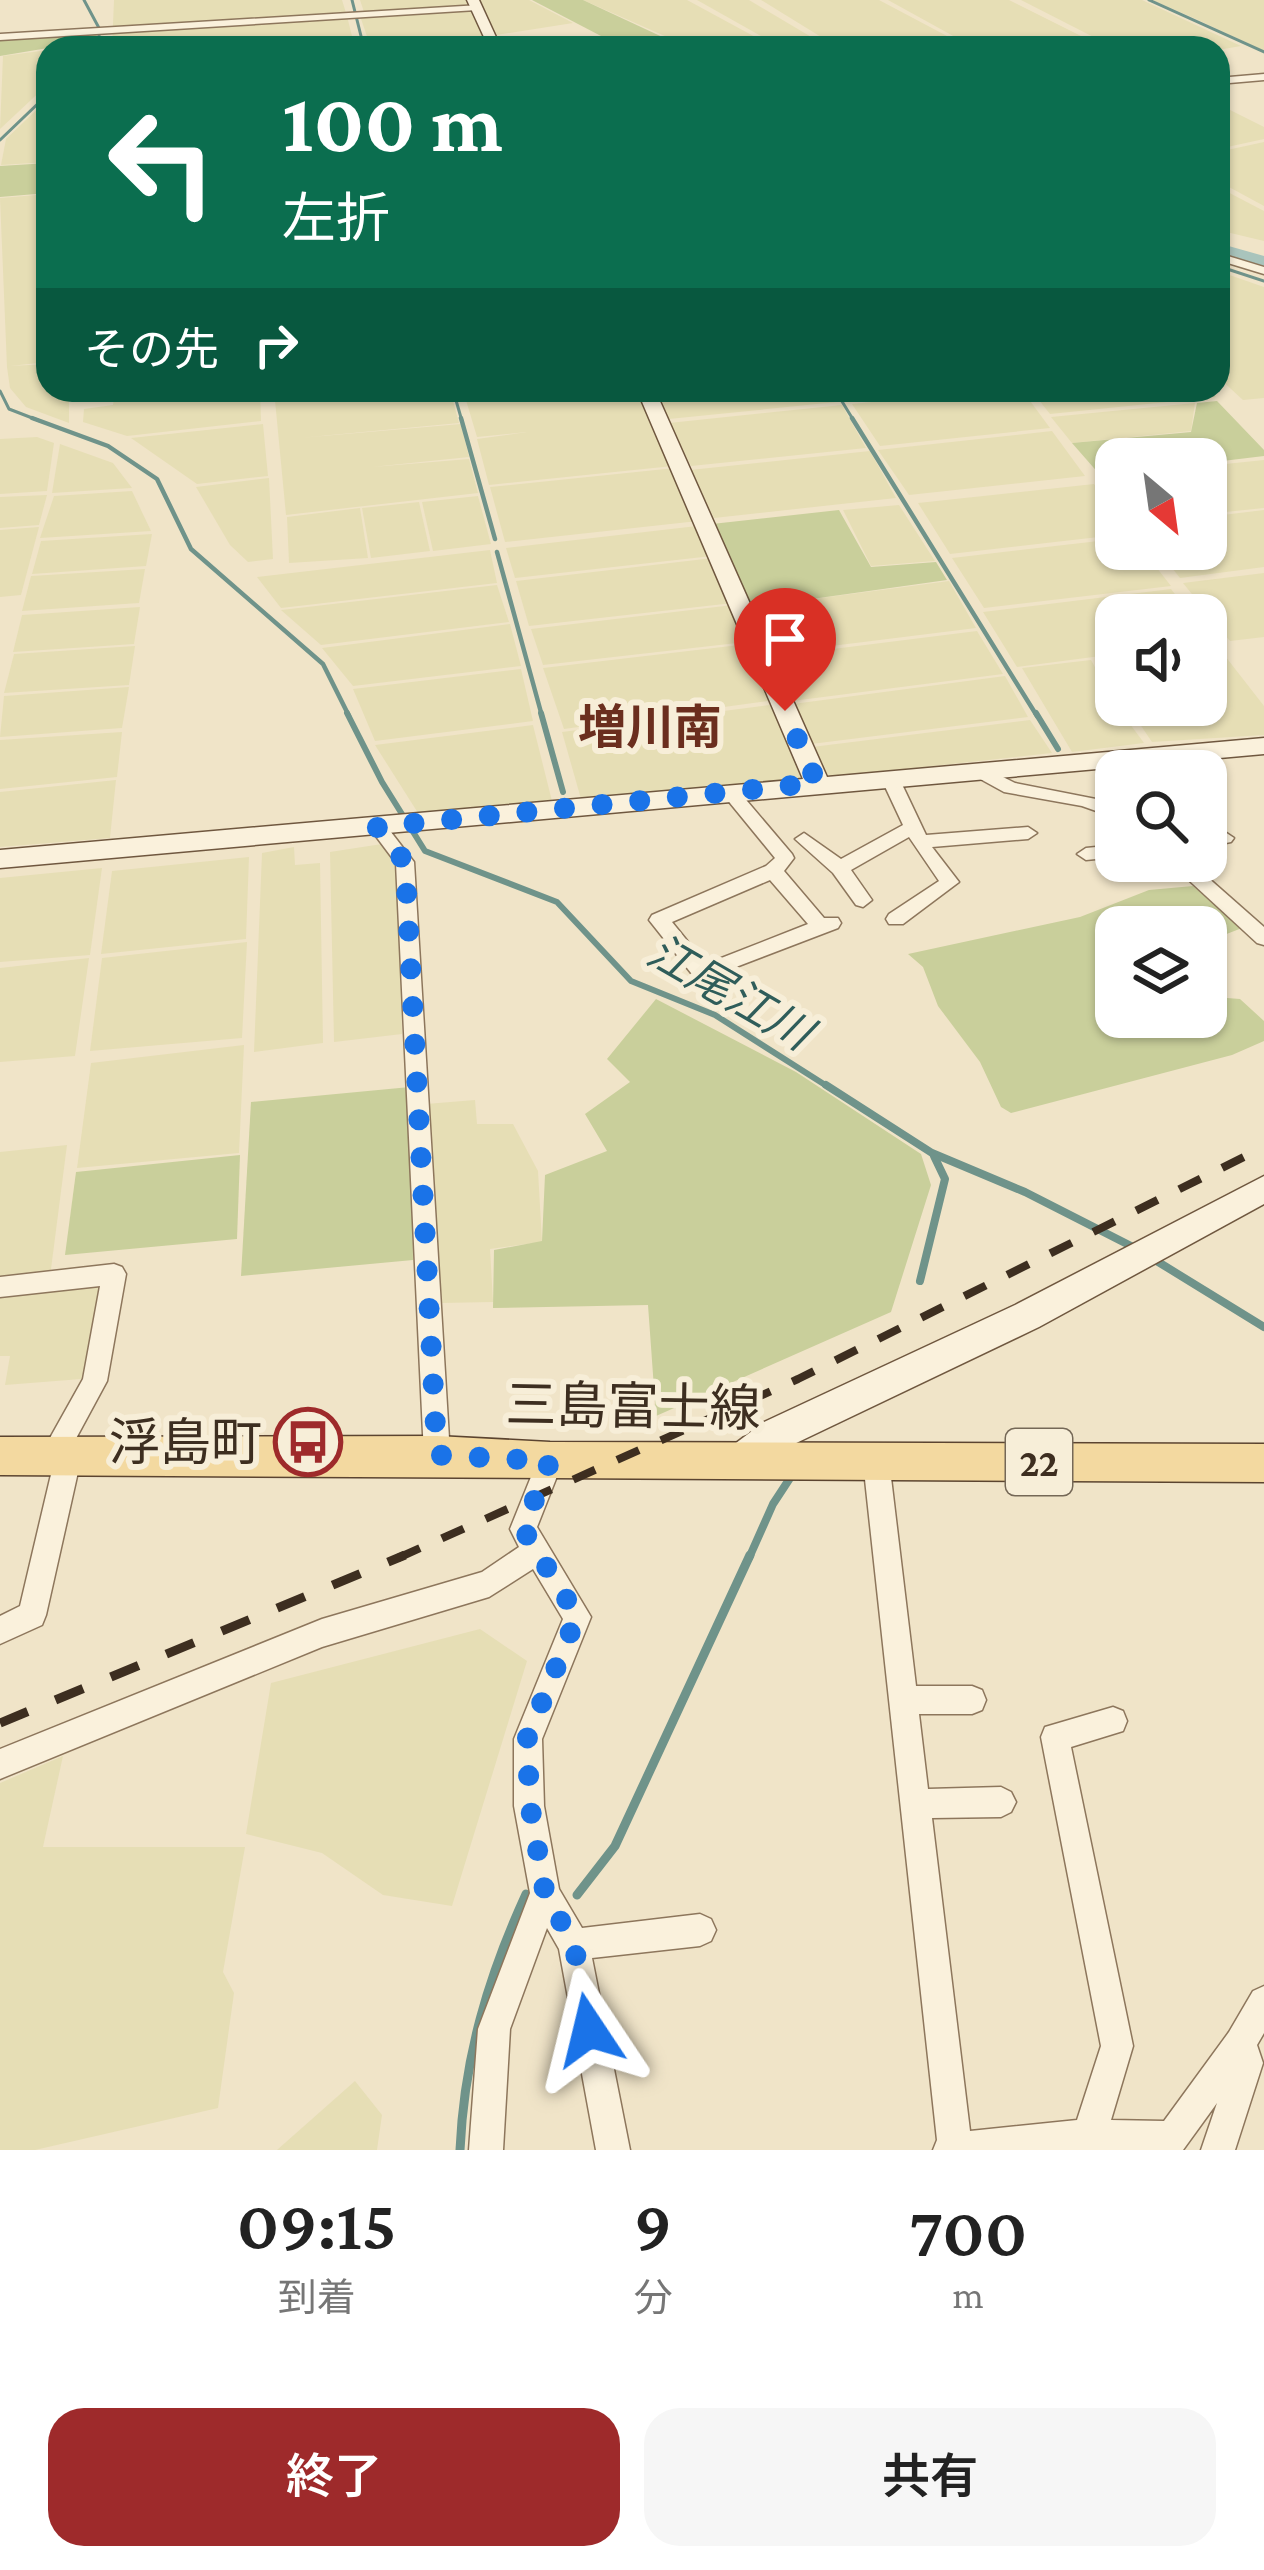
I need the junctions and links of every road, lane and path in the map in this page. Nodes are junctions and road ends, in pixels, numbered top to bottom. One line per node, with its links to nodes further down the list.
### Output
1 (475, 3): 2 (street); 3 (street)
2 (490, 36)
3 (0, 37)
4 (1264, 77): 5 (street)
5 (1230, 80)
6 (1230, 260): 7 (street)
7 (1264, 271)
8 (651, 402): 12 (street)
9 (1264, 746): 10 (street)
10 (979, 771): 11 (street); 14 (street)
11 (890, 778): 12 (street); 17 (street)
12 (817, 783): 13 (street)
13 (730, 792): 15 (street); 23 (street)
14 (1095, 801)
15 (383, 827): 21 (street); 31 (street)
16 (1028, 833): 17 (street)
17 (917, 835): 22 (street); 26 (street)
18 (804, 839): 22 (street)
19 (1095, 853): 20 (street)
20 (1086, 854)
21 (0, 859)
22 (840, 868): 25 (street)
23 (773, 872): 23 (street)
24 (1201, 882): 27 (street)
25 (862, 900)
26 (896, 919)
27 (1264, 938)
28 (1264, 1189): 35 (street)
29 (0, 1287): 30 (street)
30 (62, 1454): 31 (main road, 三島富士線 / 22); 32 (main road, 三島富士線 / 22); 38 (street)
31 (437, 1455): 33 (main road, 三島富士線 / 22)
32 (0, 1456)
33 (550, 1461): 35 (main road, 三島富士線 / 22); 37 (street)
34 (876, 1461): 35 (main road, 三島富士線 / 22); 36 (main road, 三島富士線 / 22); 39 (street)
35 (779, 1462)
36 (1264, 1463)
37 (537, 1550): 42 (street); 45 (street)
38 (0, 1630)
39 (904, 1700): 40 (street); 44 (street)
40 (972, 1700)
41 (1113, 1721): 50 (street)
42 (0, 1764)
43 (1000, 1802): 44 (street)
44 (916, 1804): 53 (street)
45 (545, 1893): 47 (street); 51 (street)
46 (700, 1930): 47 (street)
47 (574, 1945): 52 (street)
48 (1264, 2002): 49 (street)
49 (1240, 2043): 50 (street); 54 (street)
50 (1089, 2136): 53 (street)
51 (486, 2150)
52 (613, 2150)
53 (953, 2150)
54 (1218, 2150)

